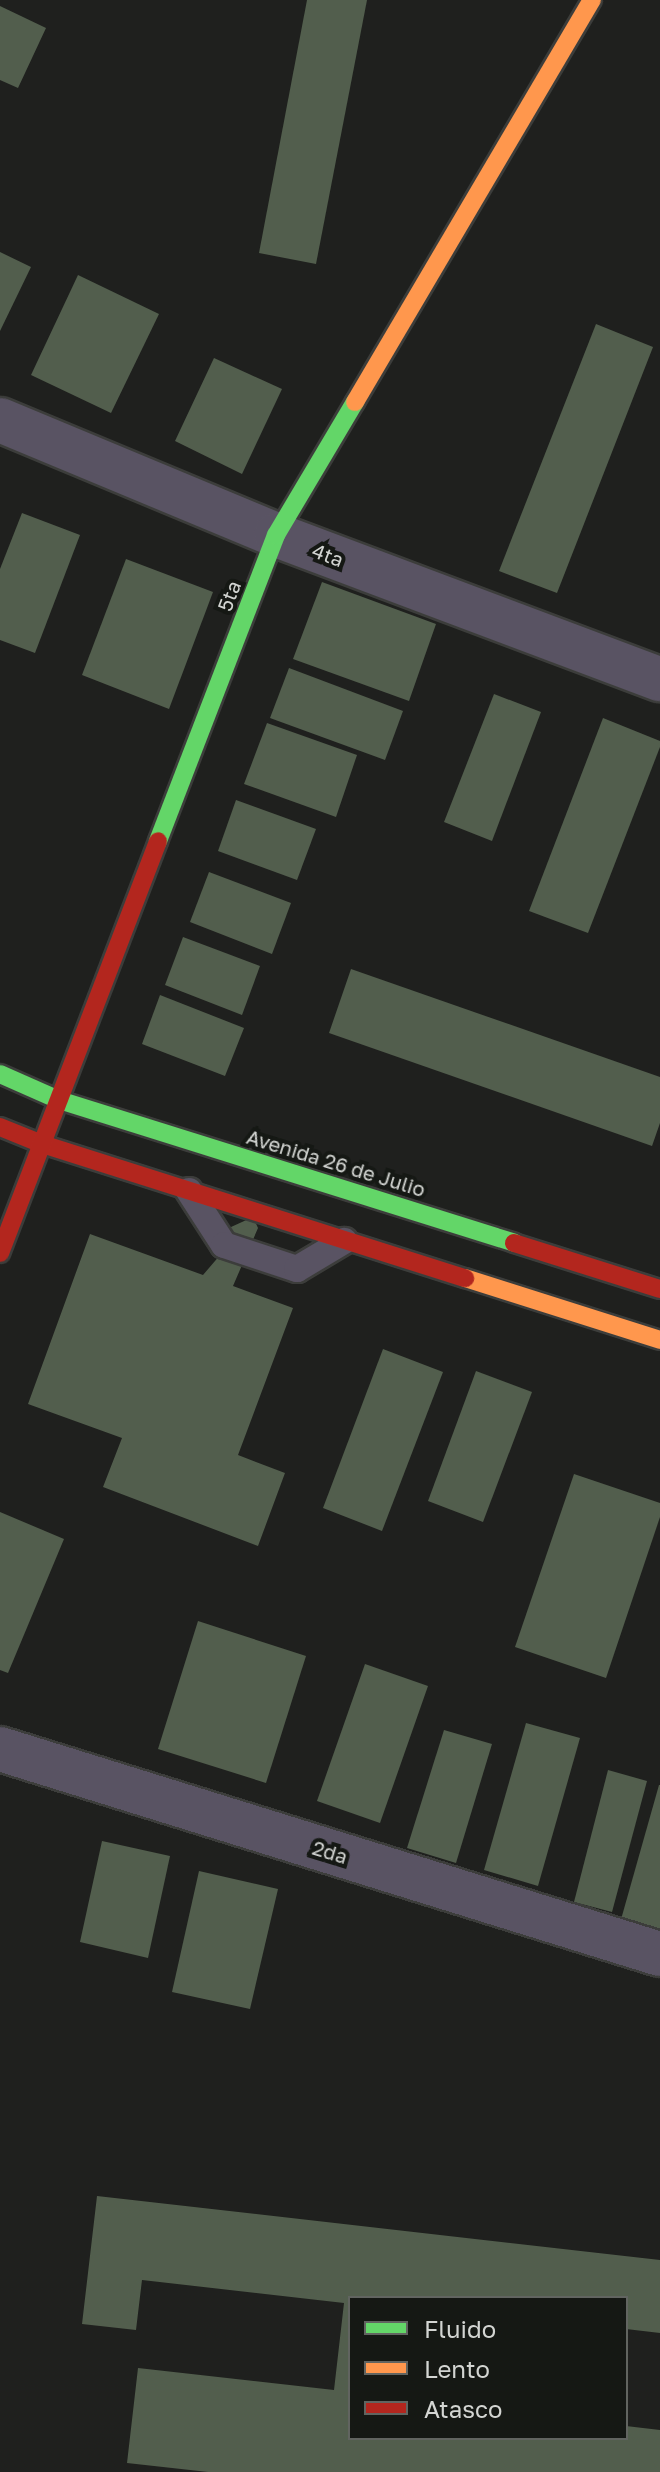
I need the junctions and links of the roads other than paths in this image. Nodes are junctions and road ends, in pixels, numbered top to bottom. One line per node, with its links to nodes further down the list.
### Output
1 (592, 0): 3 (main road, 5ta)
2 (0, 420): 3 (street, 4ta)
3 (276, 535): 4 (street, 4ta); 6 (main road, 5ta)
4 (660, 679)
5 (0, 1074): 6 (main road, Avenida 26 de Julio)
6 (59, 1100): 8 (main road, 5ta); 12 (main road, Avenida 26 de Julio)
7 (0, 1127): 8 (main road)
8 (42, 1144): 9 (main road); 11 (main road, 5ta)
9 (189, 1191): 10 (main road); 10 (lane)
10 (344, 1241): 13 (main road)
11 (0, 1253)
12 (660, 1289)
13 (660, 1340)
14 (0, 1749): 15 (street, 2da)
15 (660, 1954)

